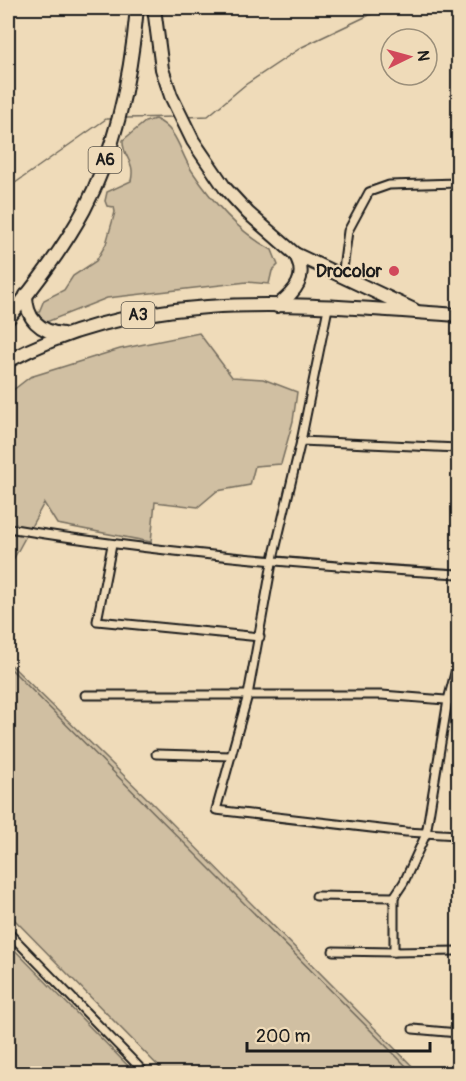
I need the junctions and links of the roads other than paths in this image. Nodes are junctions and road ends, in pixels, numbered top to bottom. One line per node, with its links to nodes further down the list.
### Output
1 (137, 8): 6 (highway, A6)
2 (154, 8): 4 (highway)
3 (459, 183): 5 (street)
4 (295, 254): 5 (highway); 7 (highway)
5 (342, 277): 9 (highway)
6 (26, 296): 11 (highway, A6); 12 (highway)
7 (277, 306): 8 (highway, A3); 12 (highway, A3)
8 (328, 308): 9 (highway, A3); 14 (street)
9 (417, 312): 10 (highway, A3)
10 (459, 315)
11 (8, 319)
12 (63, 334): 13 (highway, A3)
13 (8, 361)
14 (301, 441): 15 (street); 18 (street)
15 (459, 448)
16 (8, 528): 17 (street)
17 (112, 545): 18 (street); 20 (street)
18 (272, 563): 19 (street); 20 (street)
19 (459, 574)
20 (260, 637): 23 (street)
21 (459, 661): 24 (street)
22 (85, 695): 23 (street)
23 (248, 695): 24 (street); 27 (street)
24 (448, 700): 25 (street); 28 (street)
25 (459, 701)
26 (156, 754): 27 (street)
27 (231, 756): 28 (street)
28 (426, 834): 29 (street); 31 (street)
29 (459, 835)
30 (316, 896): 31 (street)
31 (394, 897): 35 (street)
32 (8, 932): 38 (street)
33 (333, 951): 35 (street)
34 (459, 951): 35 (street)
35 (394, 952)
36 (413, 1029): 37 (street)
37 (459, 1033)
38 (146, 1074)

